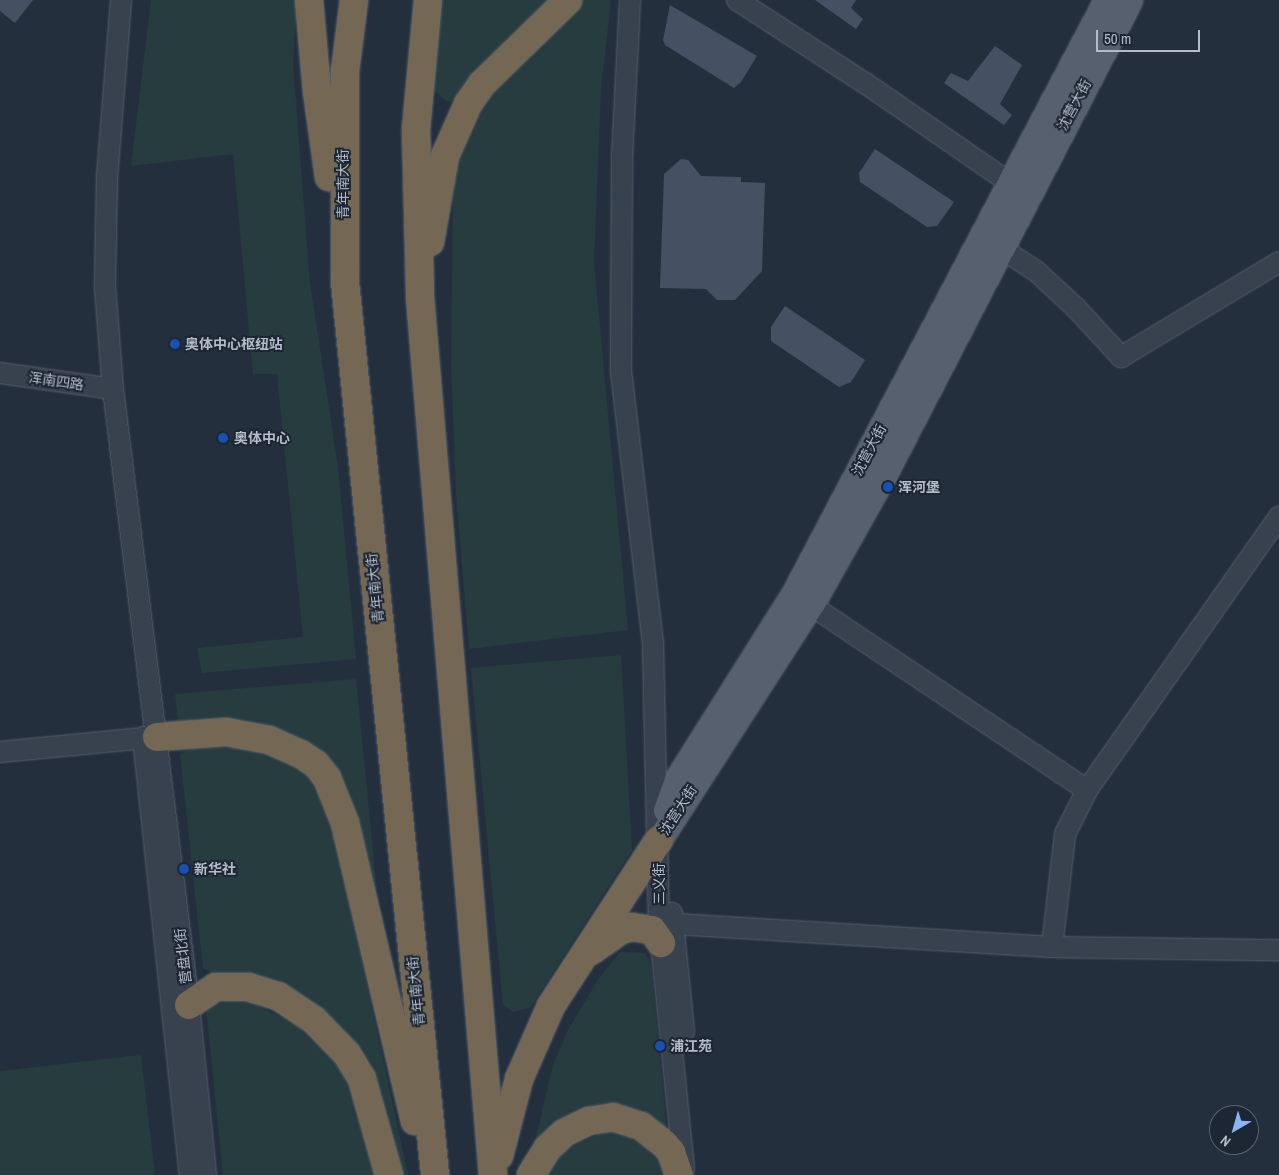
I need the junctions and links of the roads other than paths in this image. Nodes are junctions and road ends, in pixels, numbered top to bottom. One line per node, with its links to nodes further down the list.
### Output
1 (121, 0): 16 (street)
2 (309, 0): 13 (highway)
3 (354, 0): 13 (highway, 青年南大街)
4 (428, 0): 14 (highway)
5 (568, 0): 14 (highway)
6 (630, 0): 22 (street, 三义街)
7 (736, 0): 10 (street)
8 (1106, 0): 10 (main road, 沈营大街)
9 (1130, 0): 11 (main road, 沈营大街)
10 (1010, 183): 11 (main road, 沈营大街)
11 (991, 242): 12 (street); 18 (main road, 沈营大街)
12 (1279, 262)
13 (345, 282): 32 (highway, 青年南大街)
14 (420, 297): 33 (highway)
15 (0, 373): 16 (street, 浑南四路)
16 (113, 389): 19 (street)
17 (1279, 517): 21 (street)
18 (803, 599): 21 (street); 22 (main road, 沈营大街)
19 (150, 737): 20 (street); 27 (street, 营盘北街); 28 (street, 营盘北街); 31 (highway)
20 (0, 752)
21 (1087, 790): 24 (street)
22 (658, 840): 23 (street, 三义街); 26 (highway)
23 (665, 930): 24 (street); 26 (highway); 36 (street, 三义街); 37 (street, 三义街)
24 (1052, 947): 25 (street)
25 (1279, 950)
26 (580, 959): 33 (highway)
27 (189, 1005): 29 (street, 营盘北街); 30 (highway)
28 (190, 1175)
29 (206, 1175)
30 (389, 1175)
31 (428, 1175)
32 (435, 1175)
33 (494, 1175)
34 (532, 1175): 35 (highway)
35 (678, 1175)
36 (685, 1175)
37 (696, 1175)

